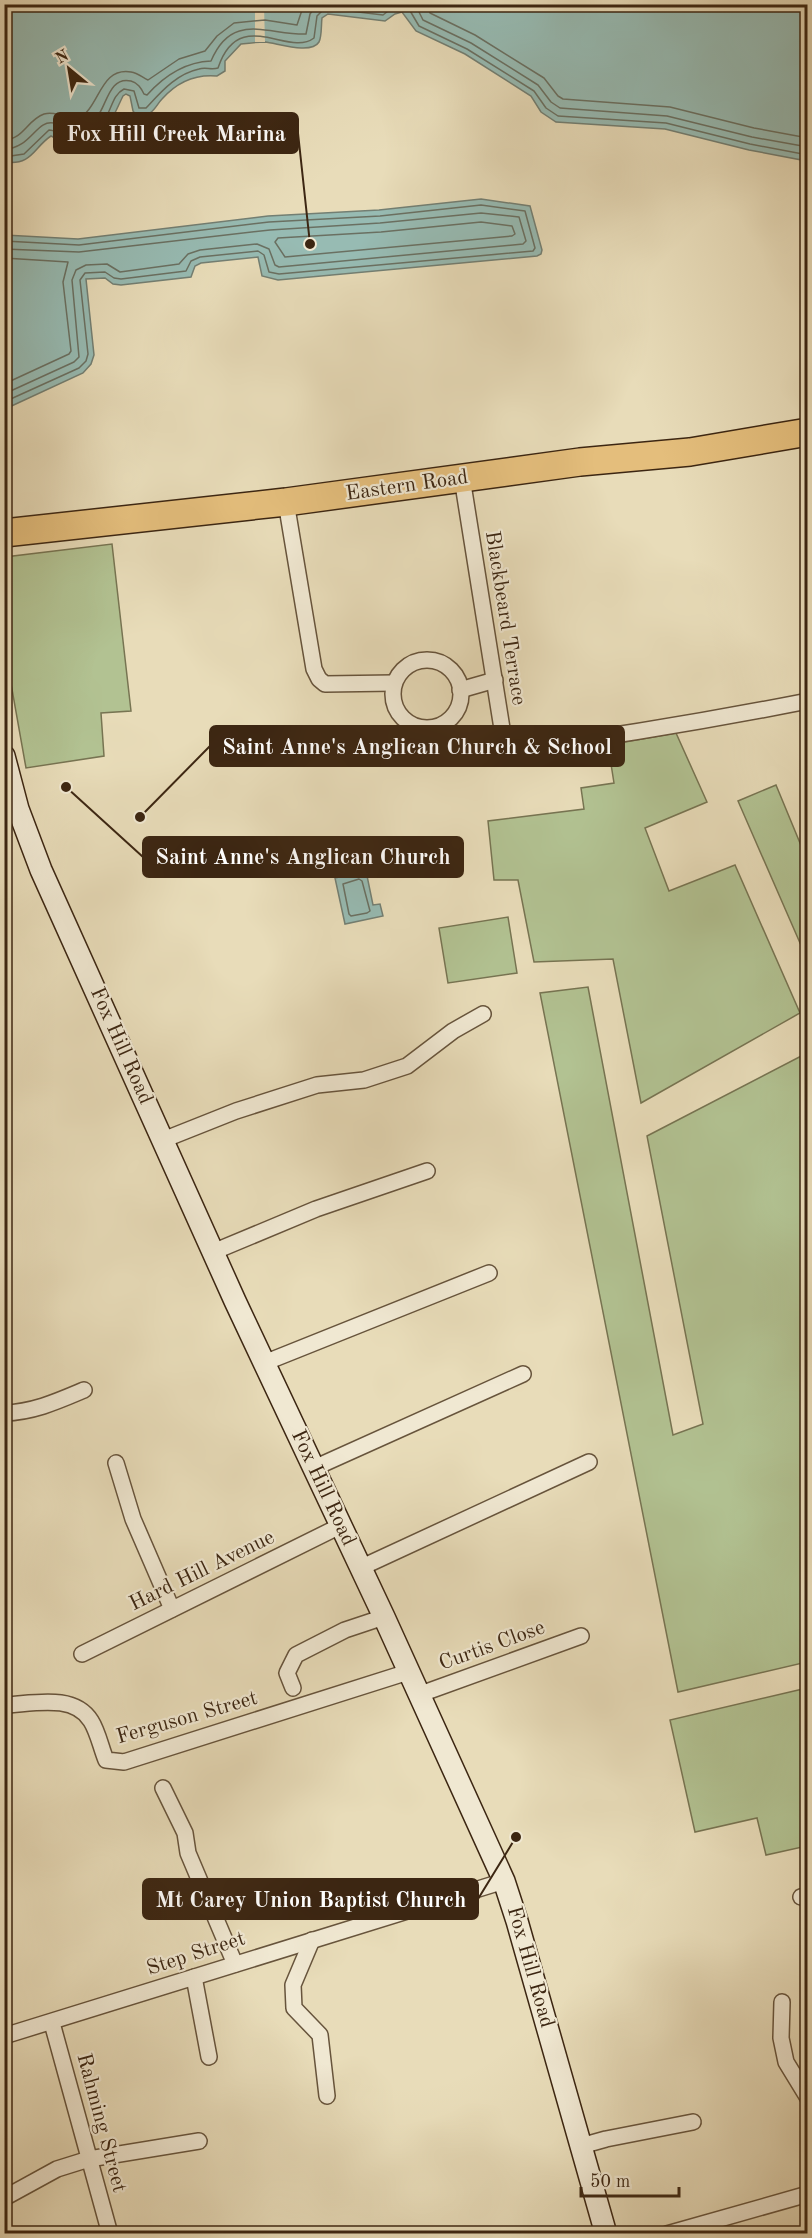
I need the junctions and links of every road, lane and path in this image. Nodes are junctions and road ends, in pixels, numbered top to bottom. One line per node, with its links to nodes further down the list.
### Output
1 (807, 432): 2 (highway, Eastern Road)
2 (462, 478): 3 (highway, Eastern Road); 5 (street, Blackbeard Terrace)
3 (286, 502): 4 (highway, Eastern Road); 6 (street)
4 (4, 532)
5 (495, 680): 7 (street); 8 (street, Blackbeard Terrace)
6 (394, 683): 7 (street); 7 (street)
7 (460, 690)
8 (807, 701)
9 (4, 756): 11 (main road, Fox Hill Road)
10 (483, 1014): 11 (street)
11 (163, 1140): 13 (main road, Fox Hill Road)
12 (427, 1170): 13 (street)
13 (213, 1252): 15 (main road, Fox Hill Road)
14 (489, 1273): 15 (street)
15 (264, 1363): 21 (main road, Fox Hill Road)
16 (523, 1374): 21 (street)
17 (84, 1390): 18 (street)
18 (4, 1413)
19 (589, 1462): 23 (street)
20 (116, 1463): 24 (street)
21 (314, 1468): 22 (main road, Fox Hill Road)
22 (340, 1526): 23 (main road, Fox Hill Road); 24 (street, Hard Hill Avenue)
23 (360, 1568): 25 (main road, Fox Hill Road)
24 (172, 1609): 27 (street, Hard Hill Avenue)
25 (384, 1617): 28 (main road, Fox Hill Road); 29 (street)
26 (581, 1636): 30 (street, Curtis Close)
27 (82, 1654)
28 (408, 1672): 30 (main road, Fox Hill Road); 31 (street, Ferguson Street)
29 (293, 1688)
30 (418, 1695): 33 (main road, Fox Hill Road)
31 (4, 1705)
32 (163, 1788): 35 (street)
33 (504, 1881): 34 (street, Step Street); 45 (main road, Fox Hill Road)
34 (312, 1940): 35 (street, Step Street); 41 (street)
35 (235, 1964): 36 (street, Step Street)
36 (194, 1977): 38 (street, Step Street); 40 (street)
37 (782, 2002): 42 (street)
38 (52, 2023): 39 (street, Step Street); 46 (street, Rahming Street)
39 (4, 2036)
40 (209, 2057)
41 (327, 2096)
42 (807, 2098)
43 (693, 2122): 45 (street)
44 (198, 2141): 46 (street)
45 (581, 2146): 50 (main road, Fox Hill Road)
46 (89, 2159): 48 (street); 49 (street, Rahming Street)
47 (807, 2194): 51 (street)
48 (4, 2198)
49 (110, 2234)
50 (606, 2234)
51 (667, 2234)

